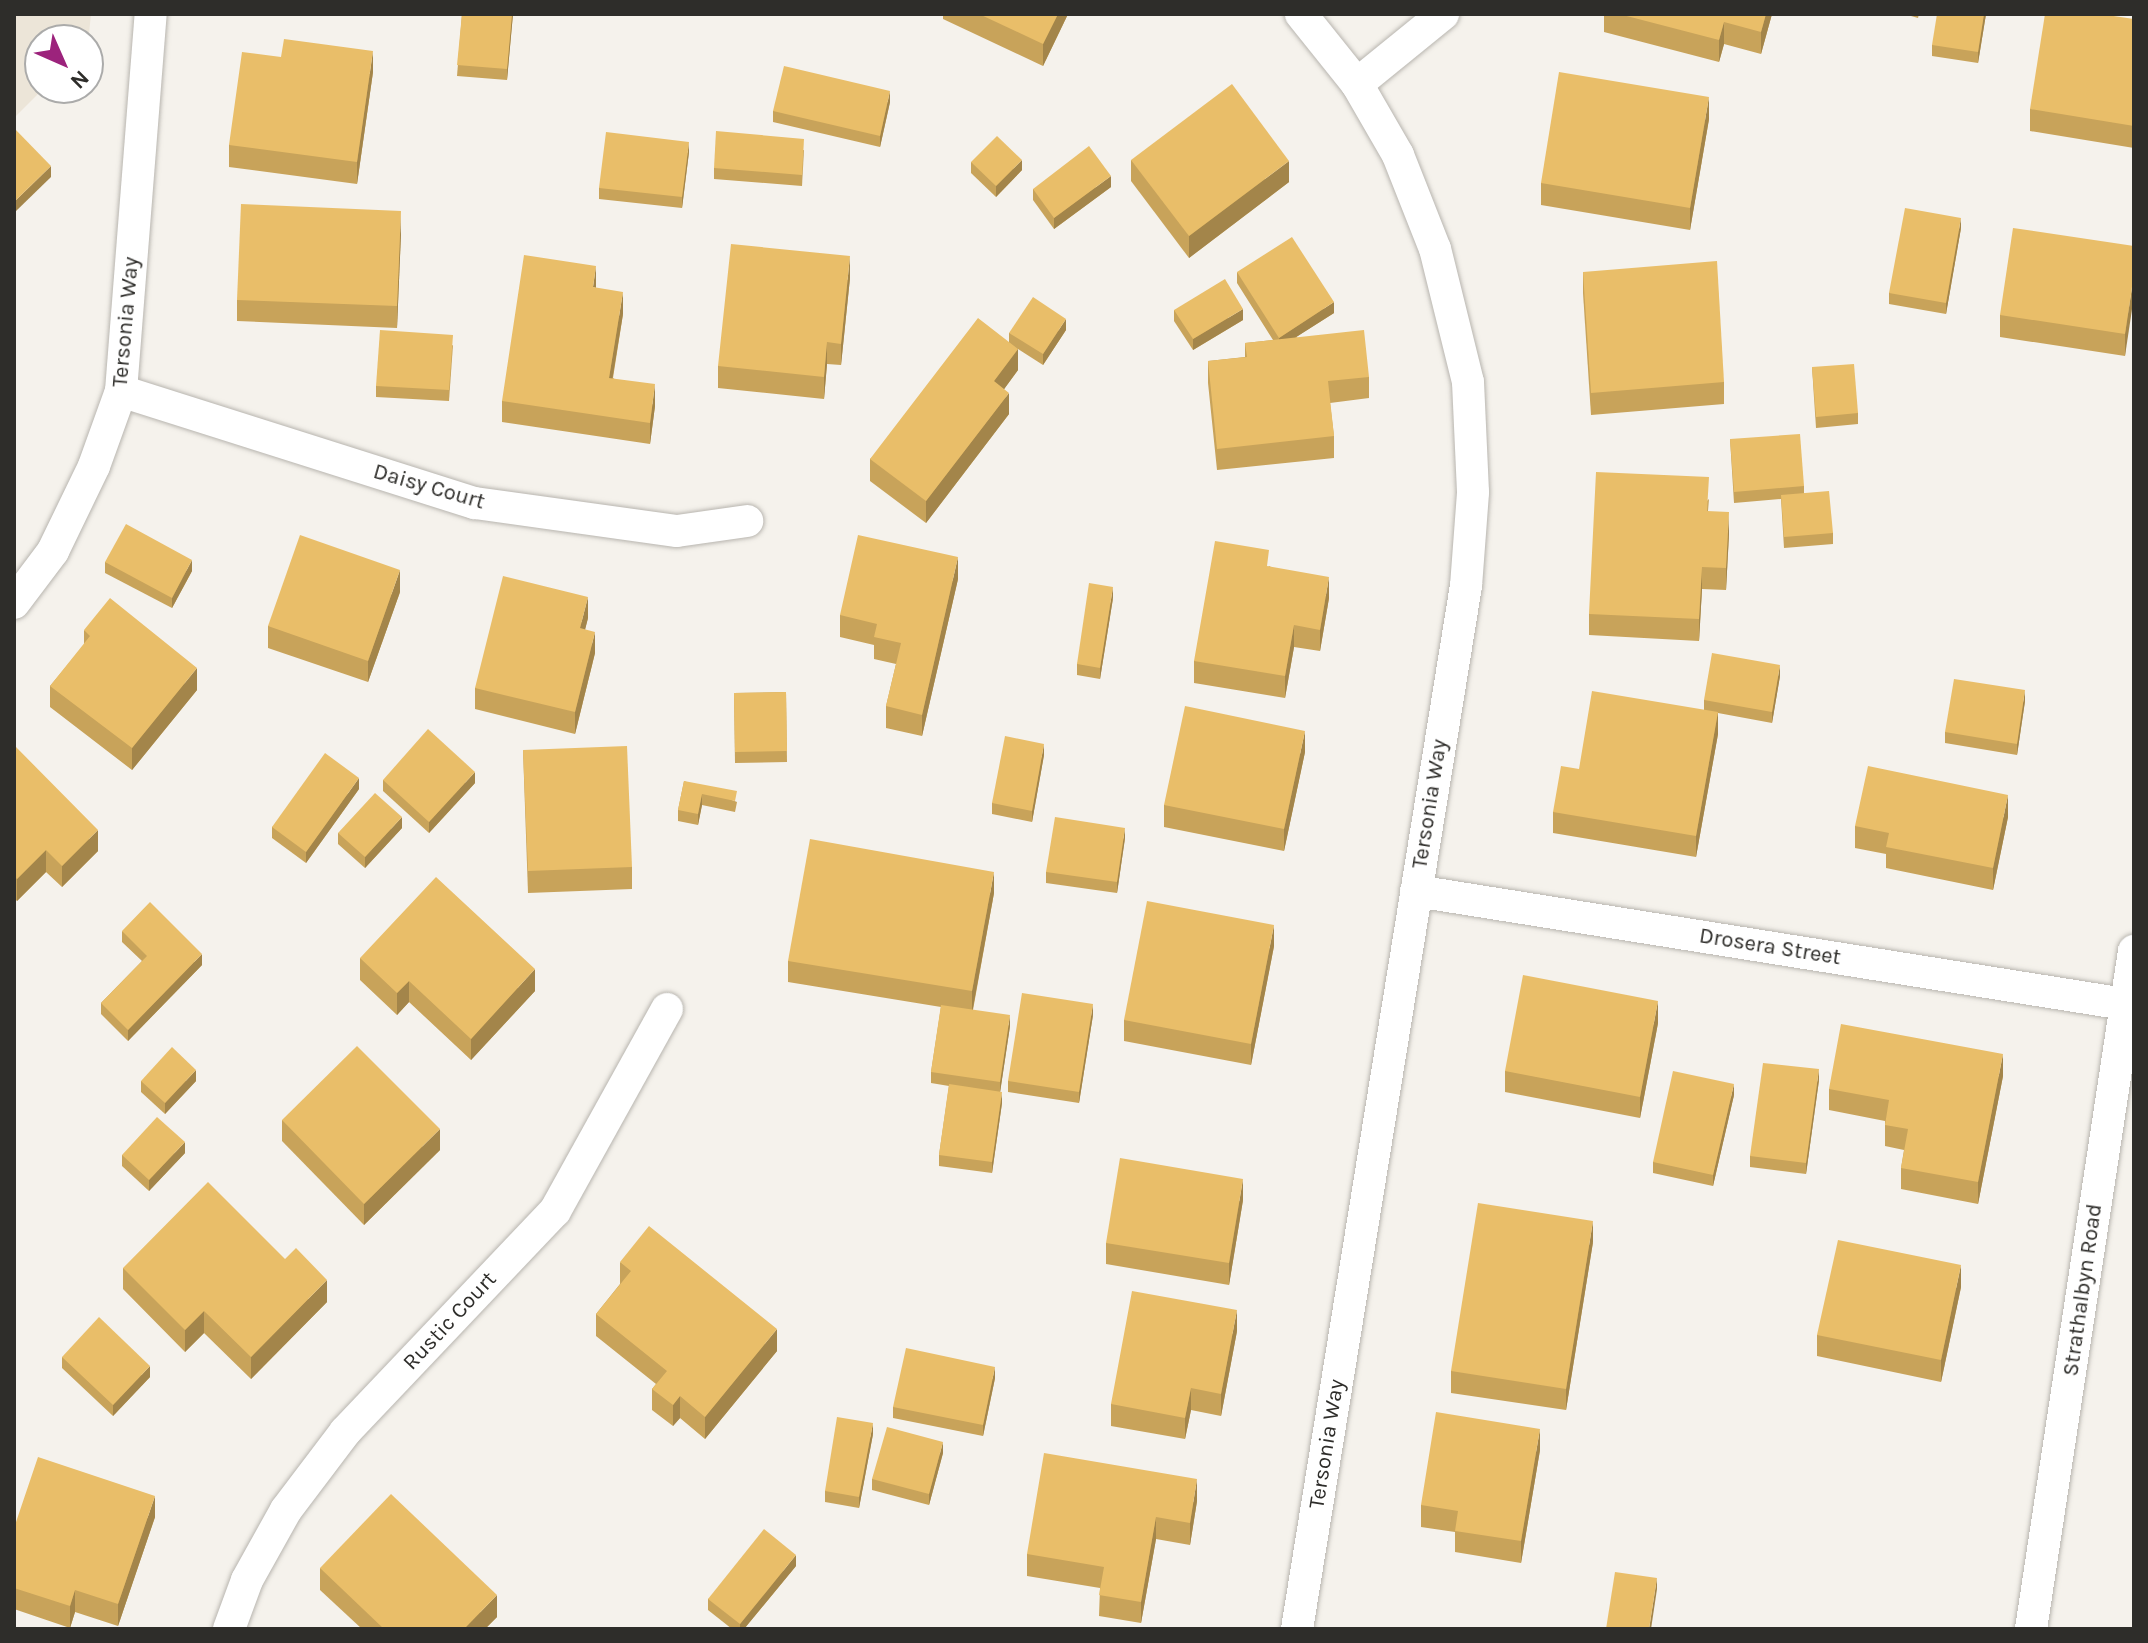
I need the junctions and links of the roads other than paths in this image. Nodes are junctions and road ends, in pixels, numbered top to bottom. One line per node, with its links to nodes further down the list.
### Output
1 (151, 14): 5 (street, Tersonia Way)
2 (1301, 14): 4 (street, Tersonia Way)
3 (1443, 14): 4 (street)
4 (1357, 84): 8 (street, Tersonia Way)
5 (121, 391): 6 (street, Daisy Court); 7 (street, Tersonia Way)
6 (747, 521)
7 (14, 603)
8 (1416, 891): 10 (street, Drosera Street); 13 (street, Tersonia Way)
9 (2134, 951): 10 (street, Strathalbyn Road)
10 (2125, 1004): 14 (street, Strathalbyn Road)
11 (667, 1009): 12 (street, Rustic Court)
12 (229, 1629)
13 (1297, 1629)
14 (2031, 1629)

